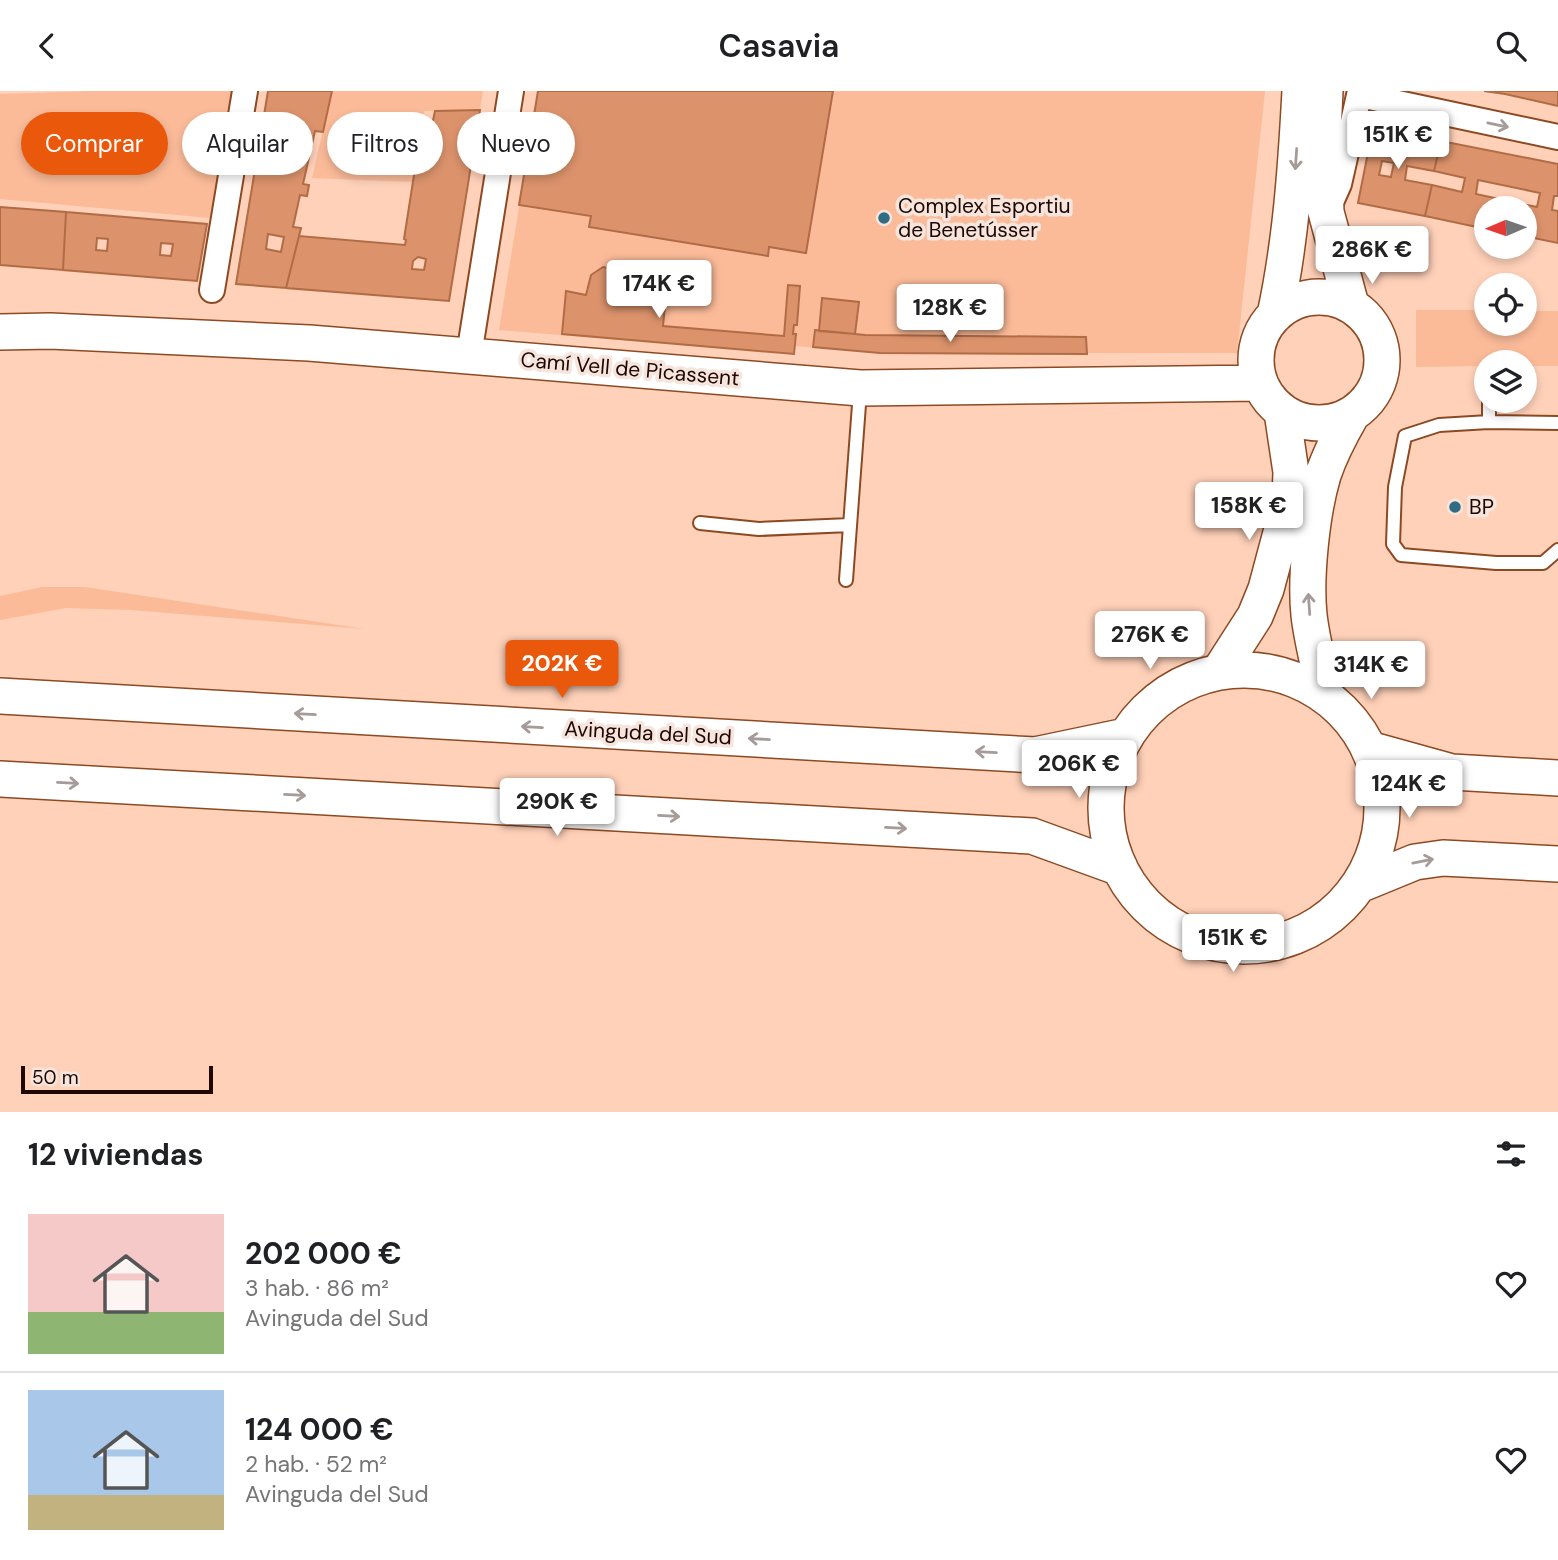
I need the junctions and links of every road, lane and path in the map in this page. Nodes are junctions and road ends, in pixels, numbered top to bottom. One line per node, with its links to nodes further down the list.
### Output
1 (245, 91): 8 (street)
2 (511, 91): 12 (street)
3 (1300, 91): 10 (main road, one-way to 10)
4 (1325, 91): 7 (main road)
5 (1360, 93): 6 (street, one-way to 6); 7 (street)
6 (1558, 137)
7 (1326, 212): 9 (main road)
8 (212, 290)
9 (1351, 305): 10 (main road); 17 (main road)
10 (1275, 315): 13 (main road)
11 (0, 332): 12 (main road, Camí Vell de Picassent)
12 (469, 355): 14 (main road, Camí Vell de Picassent)
13 (1260, 383): 14 (main road, Camí Vell de Picassent); 15 (main road)
14 (860, 387): 21 (lane)
15 (1282, 412): 17 (main road); 24 (main road)
16 (1489, 413): 18 (lane)
17 (1351, 416): 25 (main road, one-way to 17)
18 (1489, 422): 19 (lane); 22 (lane)
19 (1558, 423)
20 (700, 523): 21 (lane)
21 (850, 525): 23 (lane)
22 (1558, 550)
23 (846, 580)
24 (1219, 672): 25 (main road); 27 (main road)
25 (1324, 695): 28 (main road)
26 (0, 697): 27 (main road, Avinguda del Sud, one-way to 26)
27 (1126, 736): 32 (main road)
28 (1369, 749): 29 (main road); 33 (main road)
29 (1558, 778)
30 (0, 779): 32 (main road, one-way to 32)
31 (1558, 864): 33 (main road, one-way to 31)
32 (1120, 868): 33 (main road)
33 (1359, 885)

